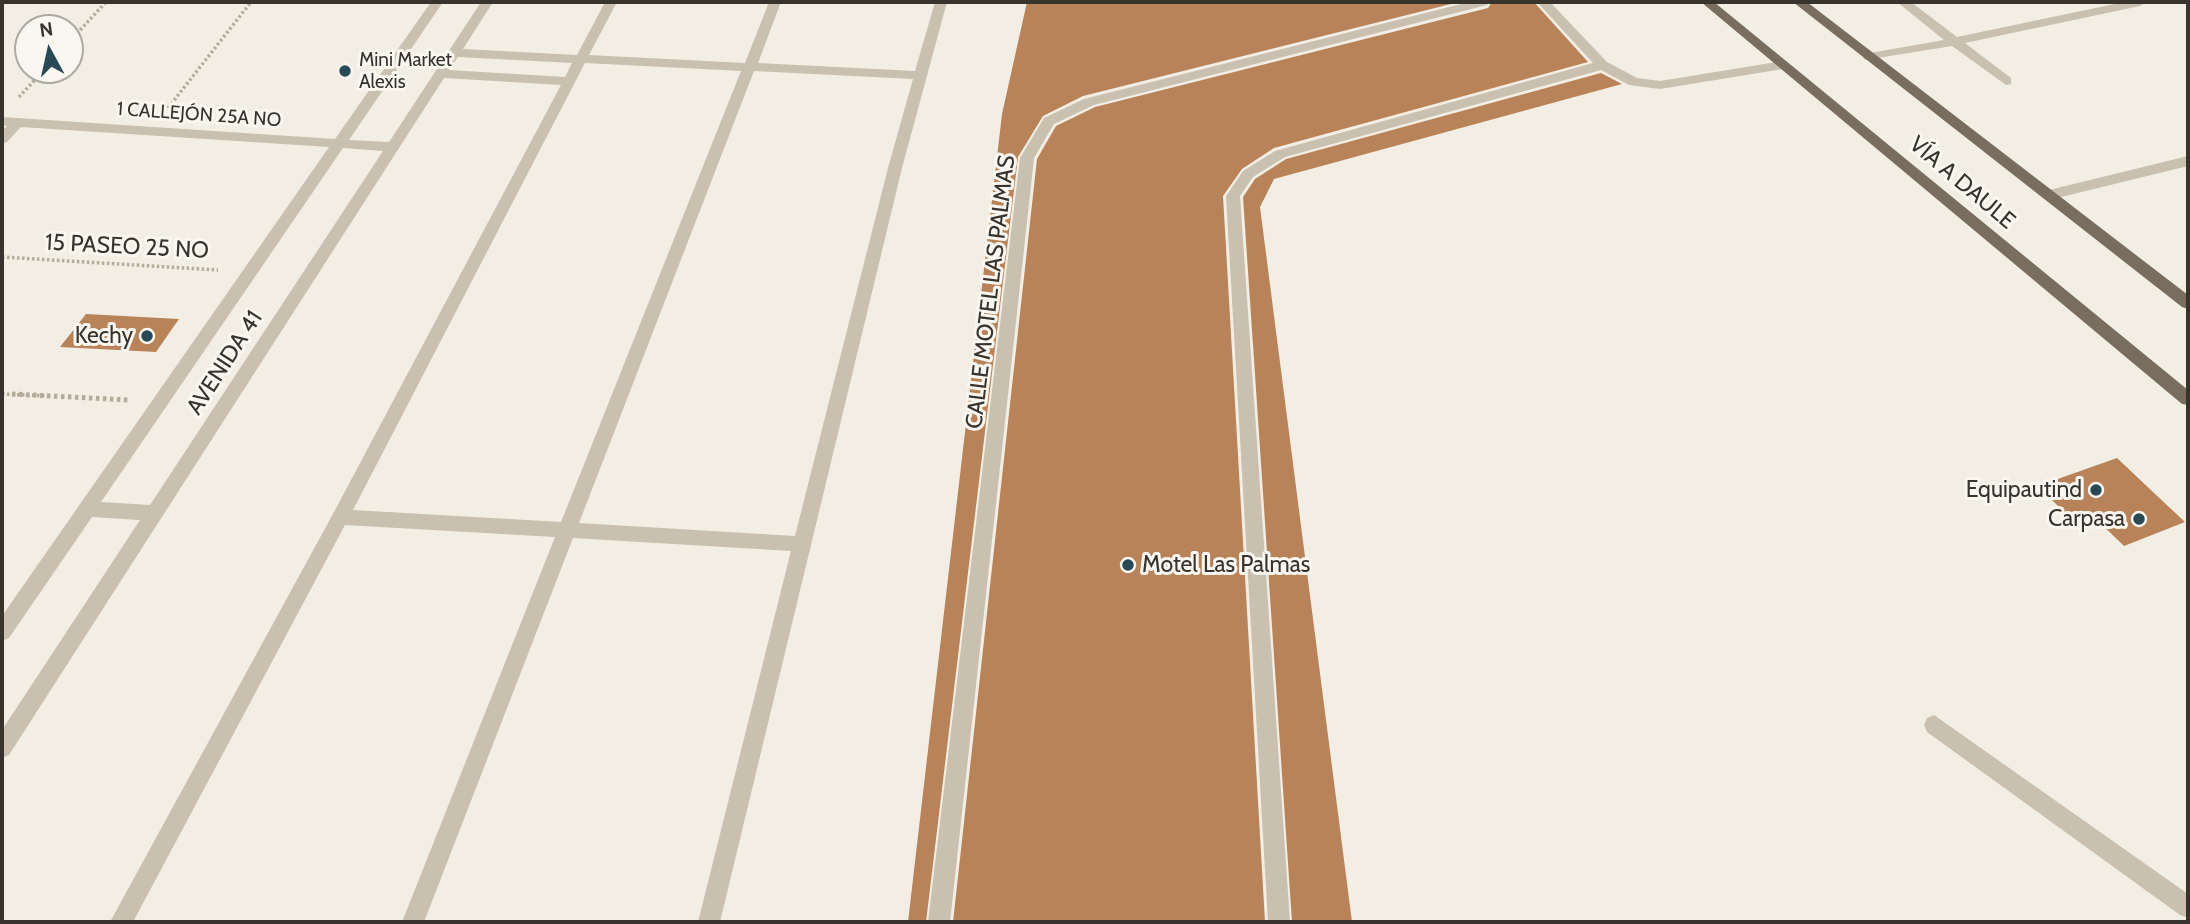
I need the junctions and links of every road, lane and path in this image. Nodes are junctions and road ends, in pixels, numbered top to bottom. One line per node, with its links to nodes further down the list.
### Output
1 (106, 2): 14 (path)
2 (251, 2): 30 (path)
3 (437, 2): 32 (street, AVENIDA 41)
4 (487, 2): 16 (street, AVENIDA 41)
5 (611, 2): 18 (street)
6 (775, 2): 21 (street)
7 (941, 2): 23 (street)
8 (1483, 2): 54 (street, CALLE MOTEL LAS PALMAS)
9 (1543, 2): 19 (street)
10 (1707, 2): 20 (main road, VÍA A DAULE)
11 (1799, 2): 17 (main road, VÍA A DAULE)
12 (1903, 2): 15 (street)
13 (2140, 2): 15 (street)
14 (84, 26)
15 (1956, 41): 17 (street); 25 (street)
16 (453, 53): 18 (street); 22 (street, AVENIDA 41)
17 (1870, 57): 35 (main road, VÍA A DAULE)
18 (580, 59): 21 (street); 24 (street)
19 (1602, 65): 20 (street); 55 (street)
20 (1783, 65): 40 (main road, VÍA A DAULE)
21 (750, 67): 23 (street); 45 (street)
22 (440, 75): 24 (street); 33 (street, AVENIDA 41)
23 (922, 75): 46 (street)
24 (569, 81): 44 (street)
25 (2006, 81)
26 (31, 84): 27 (path)
27 (18, 97)
28 (2, 121): 29 (street, 1 CALLEJÓN 25A NO)
29 (18, 122): 30 (street, 1 CALLEJÓN 25A NO); 31 (street)
30 (150, 131): 32 (street, 1 CALLEJÓN 25A NO)
31 (2, 139)
32 (340, 143): 33 (street, 1 CALLEJÓN 25A NO); 37 (street, AVENIDA 41)
33 (393, 147): 43 (street, AVENIDA 41)
34 (2188, 161): 35 (street)
35 (2049, 195): 38 (main road, VÍA A DAULE)
36 (2, 257): 37 (path, 15 PASEO 25 NO)
37 (250, 272): 41 (street, AVENIDA 41)
38 (2188, 303)
39 (2, 394): 41 (path)
40 (2188, 399)
41 (161, 401): 42 (street, AVENIDA 41)
42 (85, 509): 43 (street); 47 (street, AVENIDA 41)
43 (155, 513): 49 (street, AVENIDA 41)
44 (340, 517): 45 (street); 51 (street)
45 (569, 530): 46 (street); 52 (street)
46 (804, 544): 53 (street)
47 (2, 632)
48 (1934, 725): 50 (street)
49 (2, 748)
50 (2188, 907)
51 (121, 922)
52 (413, 922)
53 (709, 922)
54 (939, 922)
55 (1279, 922)

